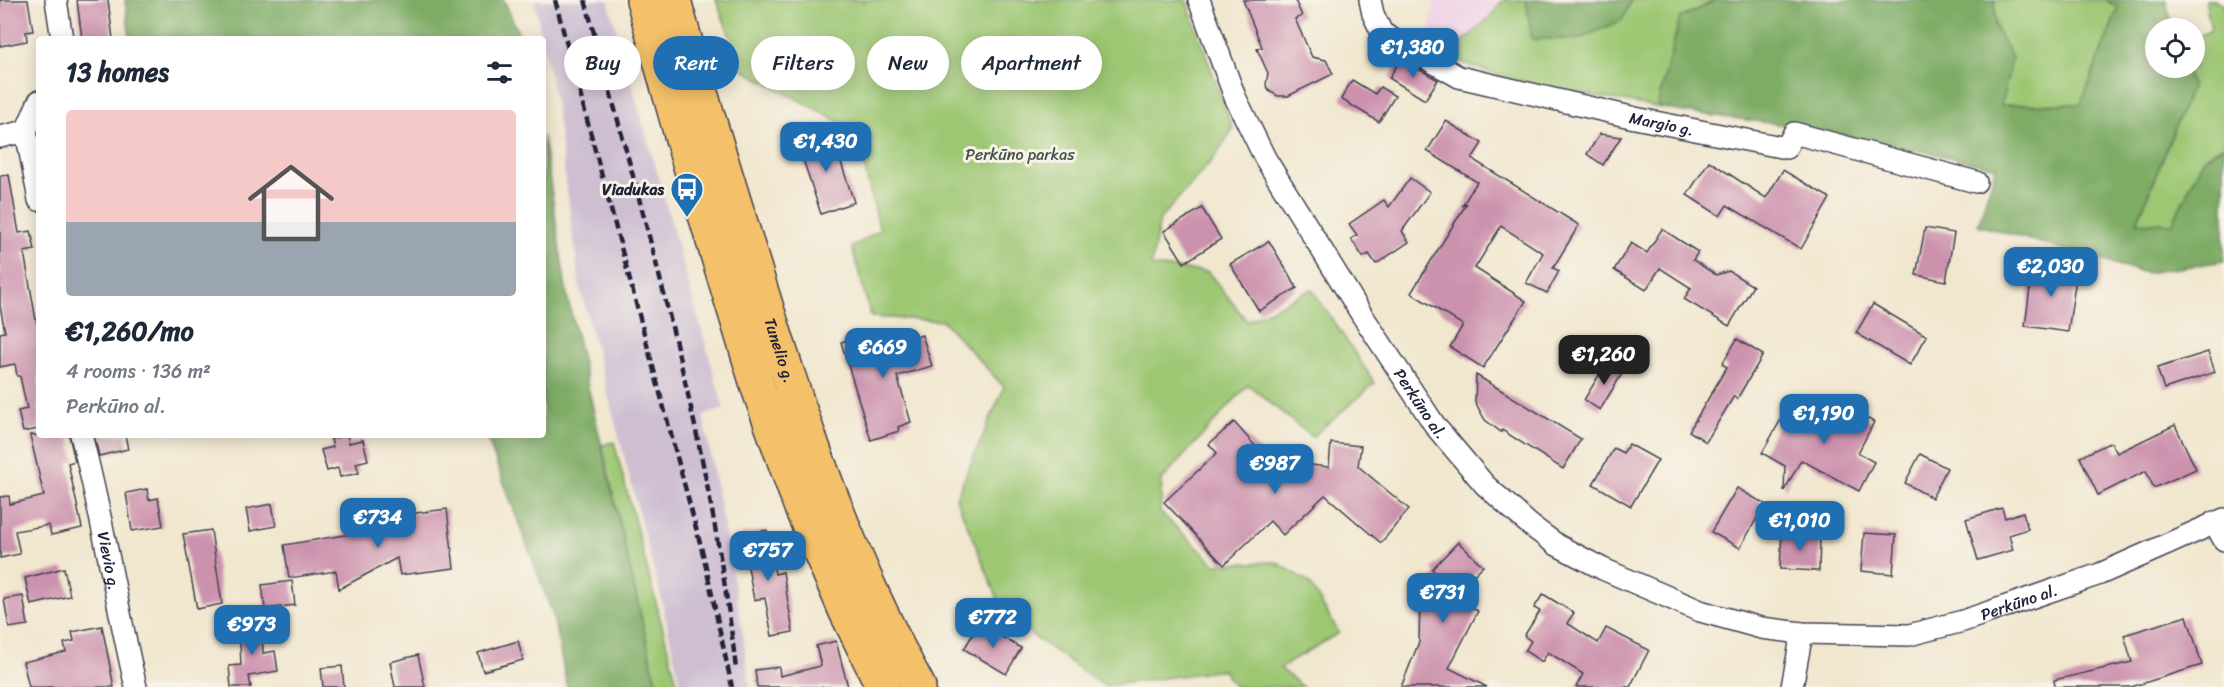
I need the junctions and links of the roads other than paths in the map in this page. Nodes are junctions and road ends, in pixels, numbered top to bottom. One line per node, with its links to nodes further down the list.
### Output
1 (56, 0): 6 (street)
2 (643, 0): 16 (main road, Tunelio g.)
3 (674, 0): 17 (main road, Tunelio g.)
4 (1199, 0): 14 (street, Perkūno al.)
5 (1370, 0): 10 (street, Margio g.)
6 (62, 36)
7 (36, 108): 8 (street)
8 (26, 131): 9 (street); 11 (street)
9 (0, 137)
10 (1976, 182)
11 (36, 184)
12 (82, 438): 15 (street, Vievio g.)
13 (2221, 527): 14 (street, Perkūno al.)
14 (1802, 633): 18 (street)
15 (136, 687)
16 (883, 687)
17 (919, 687)
18 (1792, 687)

